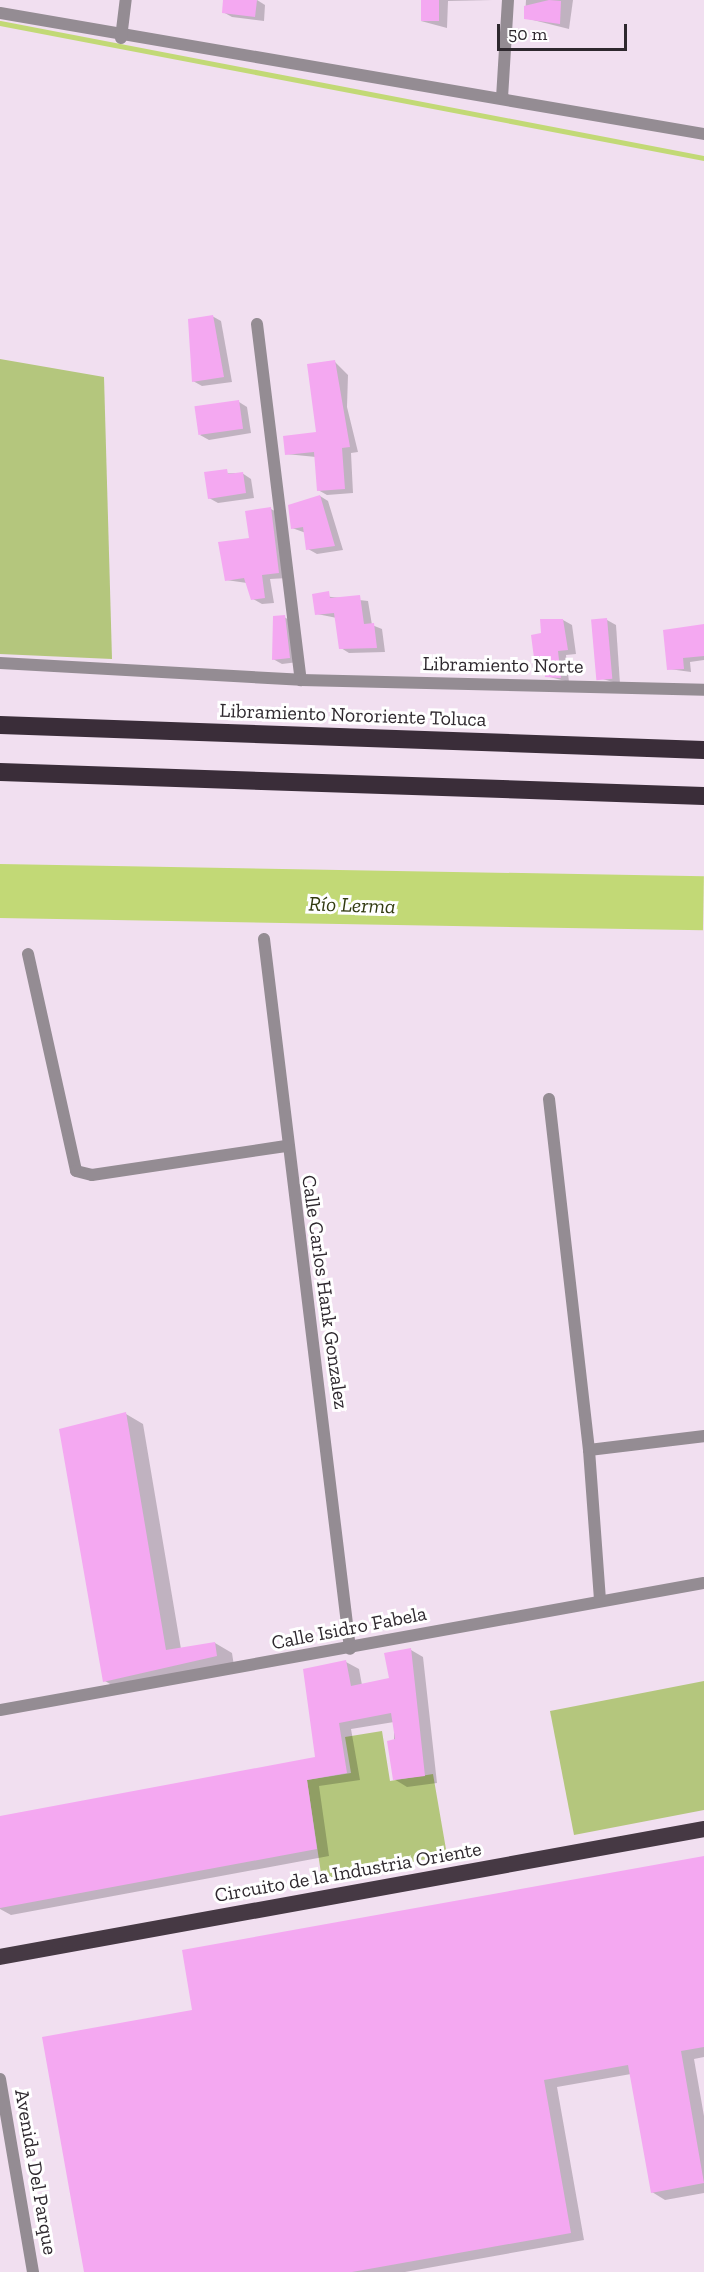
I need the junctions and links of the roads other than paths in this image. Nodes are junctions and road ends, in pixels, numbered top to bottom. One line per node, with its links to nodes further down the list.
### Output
1 (126, 0): 4 (street)
2 (508, 0): 5 (street)
3 (0, 14): 4 (street)
4 (121, 38): 5 (street)
5 (502, 98): 6 (street)
6 (704, 134)
7 (257, 324): 9 (street)
8 (0, 663): 9 (street, Libramiento Norte)
9 (301, 680): 10 (street, Libramiento Norte)
10 (704, 690)
11 (0, 725): 12 (highway, Libramiento Nororiente Toluca)
12 (704, 750)
13 (0, 772): 14 (highway)
14 (704, 796)
15 (264, 939): 18 (street, Calle Carlos Hank Gonzalez)
16 (28, 954): 18 (street)
17 (549, 1099): 20 (street)
18 (285, 1146): 23 (street, Calle Carlos Hank Gonzalez)
19 (704, 1436): 20 (street)
20 (589, 1450): 22 (street)
21 (704, 1583): 22 (street, Calle Isidro Fabela)
22 (600, 1601): 23 (street, Calle Isidro Fabela)
23 (350, 1649): 24 (street, Calle Isidro Fabela)
24 (0, 1710)
25 (704, 1829): 26 (highway, Circuito de la Industria Oriente)
26 (0, 1957)
27 (0, 2079): 28 (street, Avenida Del Parque)
28 (33, 2272)

